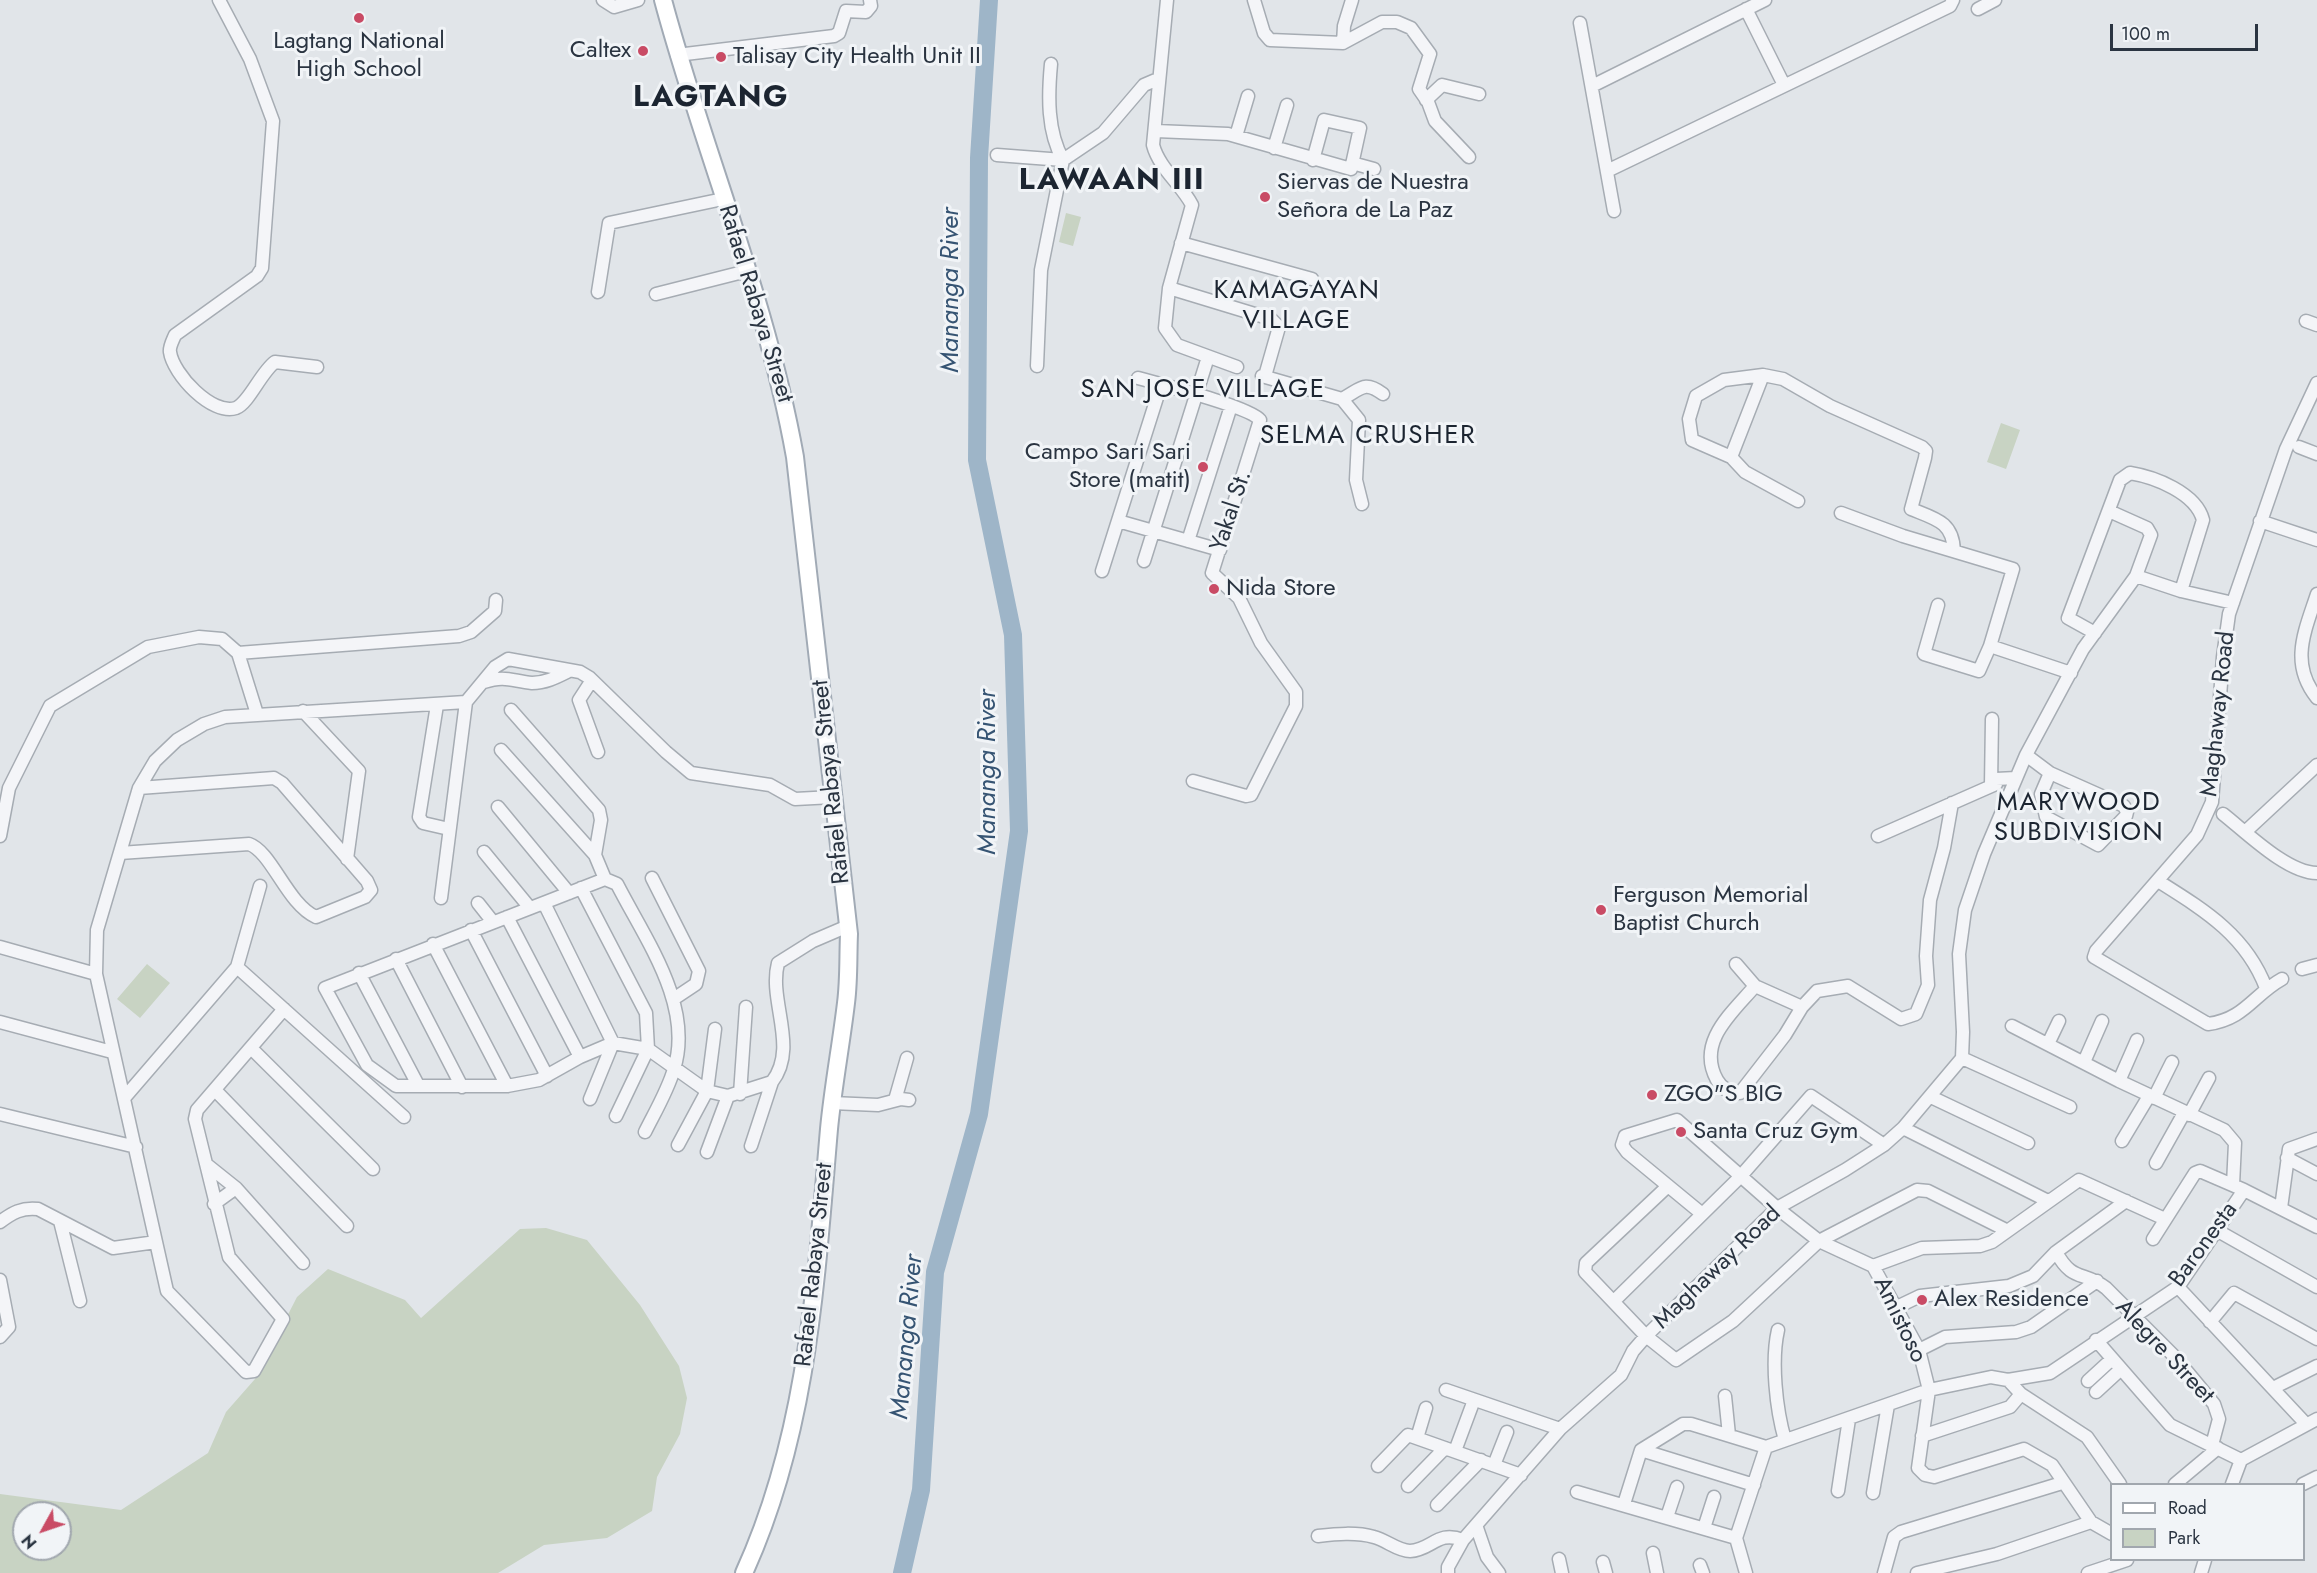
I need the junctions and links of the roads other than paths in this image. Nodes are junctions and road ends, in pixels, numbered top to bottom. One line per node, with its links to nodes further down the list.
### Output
1 (219, 0): 44 (street)
2 (603, 0): 3 (street)
3 (638, 0)
4 (663, 0): 16 (main road, Rafael Rabaya Street)
5 (870, 0): 16 (street)
6 (1167, 0): 18 (street)
7 (1254, 0): 15 (street)
8 (1352, 0): 15 (street)
9 (1765, 0): 12 (street)
10 (1953, 0): 19 (street)
11 (1995, 0): 13 (street)
12 (1746, 9): 19 (street); 20 (street)
13 (1978, 9)
14 (1580, 23): 20 (street)
15 (1343, 43): 23 (street)
16 (677, 56): 35 (main road, Rafael Rabaya Street)
17 (1051, 64): 30 (street)
18 (1158, 79): 25 (street); 30 (street)
19 (1784, 85): 34 (street)
20 (1592, 86): 34 (street)
21 (1479, 94): 23 (street)
22 (1248, 96): 26 (street)
23 (1426, 100): 29 (street)
24 (1287, 105): 27 (street)
25 (1156, 131): 26 (street); 37 (street)
26 (1236, 136): 27 (street)
27 (1274, 148): 31 (street)
28 (997, 154): 30 (street)
29 (1469, 157)
30 (1064, 160): 45 (street)
31 (1313, 160): 32 (street); 32 (street)
32 (1352, 163): 33 (street)
33 (1374, 169)
34 (1607, 171): 36 (street)
35 (723, 199): 38 (main road, Rafael Rabaya Street); 41 (street)
36 (1614, 211)
37 (1181, 243): 39 (street); 40 (street)
38 (747, 271): 42 (street); 102 (main road, Rafael Rabaya Street)
39 (1312, 279)
40 (1169, 288): 43 (street); 53 (street)
41 (598, 292)
42 (656, 294)
43 (1208, 357): 46 (street); 52 (street)
44 (317, 366)
45 (1037, 366)
46 (1237, 367)
47 (1763, 375): 57 (street); 57 (street); 68 (street)
48 (1138, 378): 50 (street)
49 (2317, 383): 63 (street, Maghaway Road)
50 (1161, 385): 52 (street); 62 (street)
51 (1383, 394): 53 (street)
52 (1196, 396): 54 (street); 64 (street)
53 (1342, 399): 59 (street)
54 (1231, 406): 66 (street); 67 (street, Yakal St.)
55 (2299, 447): 56 (street)
56 (2317, 454)
57 (1731, 457): 58 (street)
58 (1798, 501)
59 (1362, 504)
60 (2109, 511): 71 (street); 72 (street); 78 (street)
61 (1841, 513): 68 (street)
62 (1118, 521): 64 (street); 70 (street)
63 (2260, 521): 65 (street); 75 (street, Maghaway Road)
64 (1152, 532): 66 (street); 69 (street)
65 (2317, 540)
66 (1188, 541): 67 (street)
67 (1220, 550): 99 (street, Yakal St.)
68 (1954, 551): 79 (street)
69 (1144, 561)
70 (1102, 572)
71 (2136, 576): 72 (street, Maghaway Road); 78 (street)
72 (2181, 591): 75 (street, Maghaway Road)
73 (2317, 594): 77 (street)
74 (496, 600): 80 (street)
75 (2233, 603): 118 (street, Maghaway Road)
76 (1938, 605): 79 (street)
77 (2312, 625): 87 (street)
78 (2095, 633): 83 (street)
79 (1990, 646): 83 (street)
80 (238, 653): 92 (street); 108 (street)
81 (532, 663): 82 (street); 85 (street); 86 (street)
82 (569, 671): 84 (street); 86 (street)
83 (2071, 673): 96 (street)
84 (592, 680): 95 (street); 102 (street)
85 (484, 682): 86 (street); 88 (street)
86 (529, 682)
87 (2317, 698)
88 (466, 702): 89 (street); 106 (street)
89 (437, 705): 91 (street); 106 (street)
90 (511, 710): 112 (street)
91 (303, 711): 92 (street); 114 (street)
92 (257, 714): 101 (street)
93 (1992, 719): 100 (street)
94 (501, 750): 112 (street)
95 (598, 752)
96 (2026, 755): 98 (street); 100 (street)
97 (2317, 765): 107 (street)
98 (2050, 773): 98 (street)
99 (1193, 781)
100 (2002, 782): 103 (street); 160 (street)
101 (139, 788): 111 (street); 114 (street)
102 (834, 797): 129 (main road, Rafael Rabaya Street)
103 (1952, 803): 109 (street); 145 (street)
104 (498, 807): 122 (street)
105 (2223, 814): 107 (street)
106 (449, 830): 123 (street)
107 (2245, 832): 115 (street)
108 (0, 836)
109 (1878, 836)
110 (484, 852): 126 (street)
111 (120, 853): 113 (street); 139 (street)
112 (595, 855): 117 (street)
113 (266, 859): 119 (street); 120 (street)
114 (347, 859): 119 (street)
115 (2317, 873)
116 (652, 878): 143 (street)
117 (605, 879): 121 (street); 143 (street)
118 (2158, 880): 142 (street); 142 (street, Maghaway Road)
119 (279, 881): 120 (street)
120 (260, 886): 136 (street)
121 (581, 888): 122 (street); 156 (street)
122 (569, 893): 125 (street)
123 (441, 898)
124 (478, 903): 128 (street)
125 (544, 903): 126 (street); 153 (street)
126 (531, 908): 127 (street)
127 (507, 916): 128 (street); 158 (street)
128 (493, 922): 130 (street)
129 (848, 926): 167 (street); 180 (main road, Rafael Rabaya Street)
130 (471, 930): 131 (street); 164 (street)
131 (433, 944): 133 (street); 169 (street)
132 (0, 946): 139 (street)
133 (396, 959): 138 (street); 170 (street)
134 (1736, 964): 141 (street)
135 (2317, 965): 137 (street)
136 (237, 967): 146 (street); 174 (street)
137 (2302, 969)
138 (358, 973): 168 (street); 168 (street)
139 (96, 974): 157 (street)
140 (2282, 979): 142 (street)
141 (1755, 986): 145 (street); 145 (street)
142 (2266, 988)
143 (675, 998): 163 (street)
144 (746, 1006): 173 (street)
145 (1802, 1007)
146 (284, 1009): 155 (street); 185 (street)
147 (2059, 1021): 154 (street)
148 (2102, 1021): 161 (street)
149 (0, 1022): 157 (street)
150 (2012, 1026): 154 (street)
151 (715, 1029): 172 (street)
152 (2137, 1040): 166 (street)
153 (613, 1043): 156 (street); 158 (street); 177 (street)
154 (2048, 1044): 161 (street)
155 (252, 1049): 171 (street); 199 (street)
156 (648, 1049): 163 (street); 184 (street)
157 (112, 1052): 174 (street)
158 (580, 1057): 164 (street)
159 (907, 1058): 178 (street)
160 (1962, 1058): 175 (street, Maghaway Road); 181 (street)
161 (2084, 1062): 166 (street)
162 (2172, 1062): 176 (street)
163 (675, 1068): 172 (street); 187 (street)
164 (546, 1076): 169 (street)
165 (2209, 1078): 183 (street)
166 (2119, 1081): 176 (street)
167 (772, 1082): 173 (street); 193 (street)
168 (418, 1085): 170 (street)
169 (507, 1086): 170 (street)
170 (462, 1087)
171 (215, 1090): 198 (street); 214 (street)
172 (707, 1091): 173 (street); 191 (street)
173 (734, 1095): 195 (street)
174 (125, 1097): 194 (street)
175 (1931, 1097): 186 (street, Maghaway Road); 190 (street)
176 (2151, 1097): 183 (street); 189 (street)
177 (590, 1099)
178 (895, 1100): 179 (street); 180 (street)
179 (909, 1100)
180 (832, 1103): 292 (main road, Rafael Rabaya Street)
181 (2070, 1107)
182 (0, 1114): 194 (street)
183 (2186, 1114): 197 (street); 203 (street)
184 (616, 1116)
185 (404, 1117)
186 (1903, 1128): 192 (street, Maghaway Road); 205 (street)
187 (645, 1132)
188 (2317, 1139): 196 (street)
189 (2122, 1141)
190 (2028, 1143)
191 (678, 1145)
192 (1884, 1145): 201 (street); 208 (street, Maghaway Road)
193 (751, 1146)
194 (136, 1147): 220 (street)
195 (707, 1152)
196 (2288, 1153): 200 (street); 209 (street)
197 (2156, 1163)
198 (206, 1164): 204 (street); 207 (street)
199 (373, 1169)
200 (2317, 1174)
201 (1740, 1176): 202 (street, Amistoso); 208 (street, Amistoso); 210 (street)
202 (1668, 1186): 210 (street); 229 (street)
203 (2239, 1187): 209 (street); 211 (street); 217 (street, Baronesta)
204 (236, 1188): 207 (street); 222 (street)
205 (2048, 1201): 206 (street); 216 (street)
206 (2126, 1201): 211 (street); 221 (street)
207 (214, 1203): 220 (street)
208 (1777, 1208): 219 (street, Amistoso); 234 (street, Maghaway Road)
209 (2281, 1208): 215 (street)
210 (1701, 1213): 229 (street)
211 (2165, 1219): 218 (street)
212 (60, 1221): 213 (street); 220 (street); 228 (street)
213 (0, 1222)
214 (348, 1226)
215 (2317, 1227)
216 (2006, 1230): 219 (street); 223 (street)
217 (2218, 1231): 226 (street, Baronesta); 227 (street)
218 (2153, 1239)
219 (1820, 1241): 223 (street, Amistoso); 234 (street)
220 (156, 1242)
221 (2056, 1252): 225 (street, Alegre Street); 230 (street)
222 (303, 1263)
223 (1873, 1266): 230 (street, Amistoso)
224 (0, 1280): 235 (street)
225 (2097, 1281): 231 (street, Alegre Street); 238 (street)
226 (2178, 1287): 231 (street, Baronesta); 232 (street)
227 (2317, 1287)
228 (80, 1301)
229 (1614, 1301): 234 (street)
230 (1897, 1307): 238 (street, Amistoso)
231 (2131, 1316): 237 (street, Baronesta); 260 (street, Alegre Street)
232 (2210, 1322): 236 (street); 243 (street)
233 (1778, 1330): 258 (street)
234 (1646, 1336): 253 (street, Maghaway Road)
235 (0, 1337)
236 (2317, 1339)
237 (2096, 1340): 239 (street); 241 (street, Baronesta)
238 (1919, 1350): 245 (street, Amistoso)
239 (2117, 1364): 242 (street); 260 (street)
240 (2317, 1366): 243 (street)
241 (2008, 1380): 245 (street, Baronesta); 246 (street)
242 (2092, 1387)
243 (2273, 1388): 252 (street)
244 (1446, 1390): 248 (street)
245 (1929, 1390): 249 (street, Baronesta); 256 (street)
246 (2021, 1394): 256 (street); 269 (street)
247 (1725, 1396): 255 (street)
248 (1474, 1400): 253 (street); 261 (street)
249 (1888, 1405): 251 (street, Baronesta); 277 (street)
250 (1426, 1408): 257 (street)
251 (1849, 1419): 258 (street, Baronesta); 275 (street)
252 (2311, 1421): 264 (street)
253 (1560, 1429): 267 (street, Maghaway Road)
254 (1507, 1432): 265 (street)
255 (1729, 1435): 259 (street); 262 (street)
256 (1922, 1436): 268 (street)
257 (1417, 1438): 261 (street); 266 (street)
258 (1785, 1440): 259 (street, Baronesta)
259 (1766, 1447): 272 (street)
260 (2215, 1447): 264 (street); 270 (street)
261 (1450, 1450): 263 (street); 273 (street)
262 (1641, 1450): 272 (street); 279 (street)
263 (1481, 1460): 265 (street); 280 (street)
264 (2241, 1460): 271 (street)
265 (1494, 1465): 267 (street)
266 (1378, 1466)
267 (1521, 1474): 283 (street, Maghaway Road)
268 (2062, 1483): 282 (street); 298 (street)
269 (2119, 1483)
270 (2177, 1483)
271 (2233, 1483)
272 (1754, 1485): 287 (street)
273 (1408, 1486)
274 (1677, 1487): 281 (street)
275 (1838, 1491)
276 (1577, 1492): 279 (street)
277 (1873, 1493)
278 (1714, 1497): 284 (street)
279 (1624, 1504): 281 (street)
280 (1437, 1505)
281 (1667, 1517): 284 (street)
282 (2091, 1522): 285 (street); 299 (street)
283 (1476, 1525): 288 (street, Maghaway Road); 294 (street)
284 (1704, 1528): 287 (street)
285 (2110, 1533)
286 (1317, 1536): 288 (street)
287 (1736, 1538): 297 (street)
288 (1463, 1540): 293 (street, Maghaway Road)
289 (1653, 1553): 296 (street)
290 (1559, 1559): 295 (street)
291 (2124, 1561): 300 (street)
292 (744, 1573)
293 (1449, 1573)
294 (1499, 1573)
295 (1562, 1573)
296 (1657, 1573)
297 (1746, 1573)
298 (1884, 1573)
299 (1917, 1573)
300 (2088, 1573)

